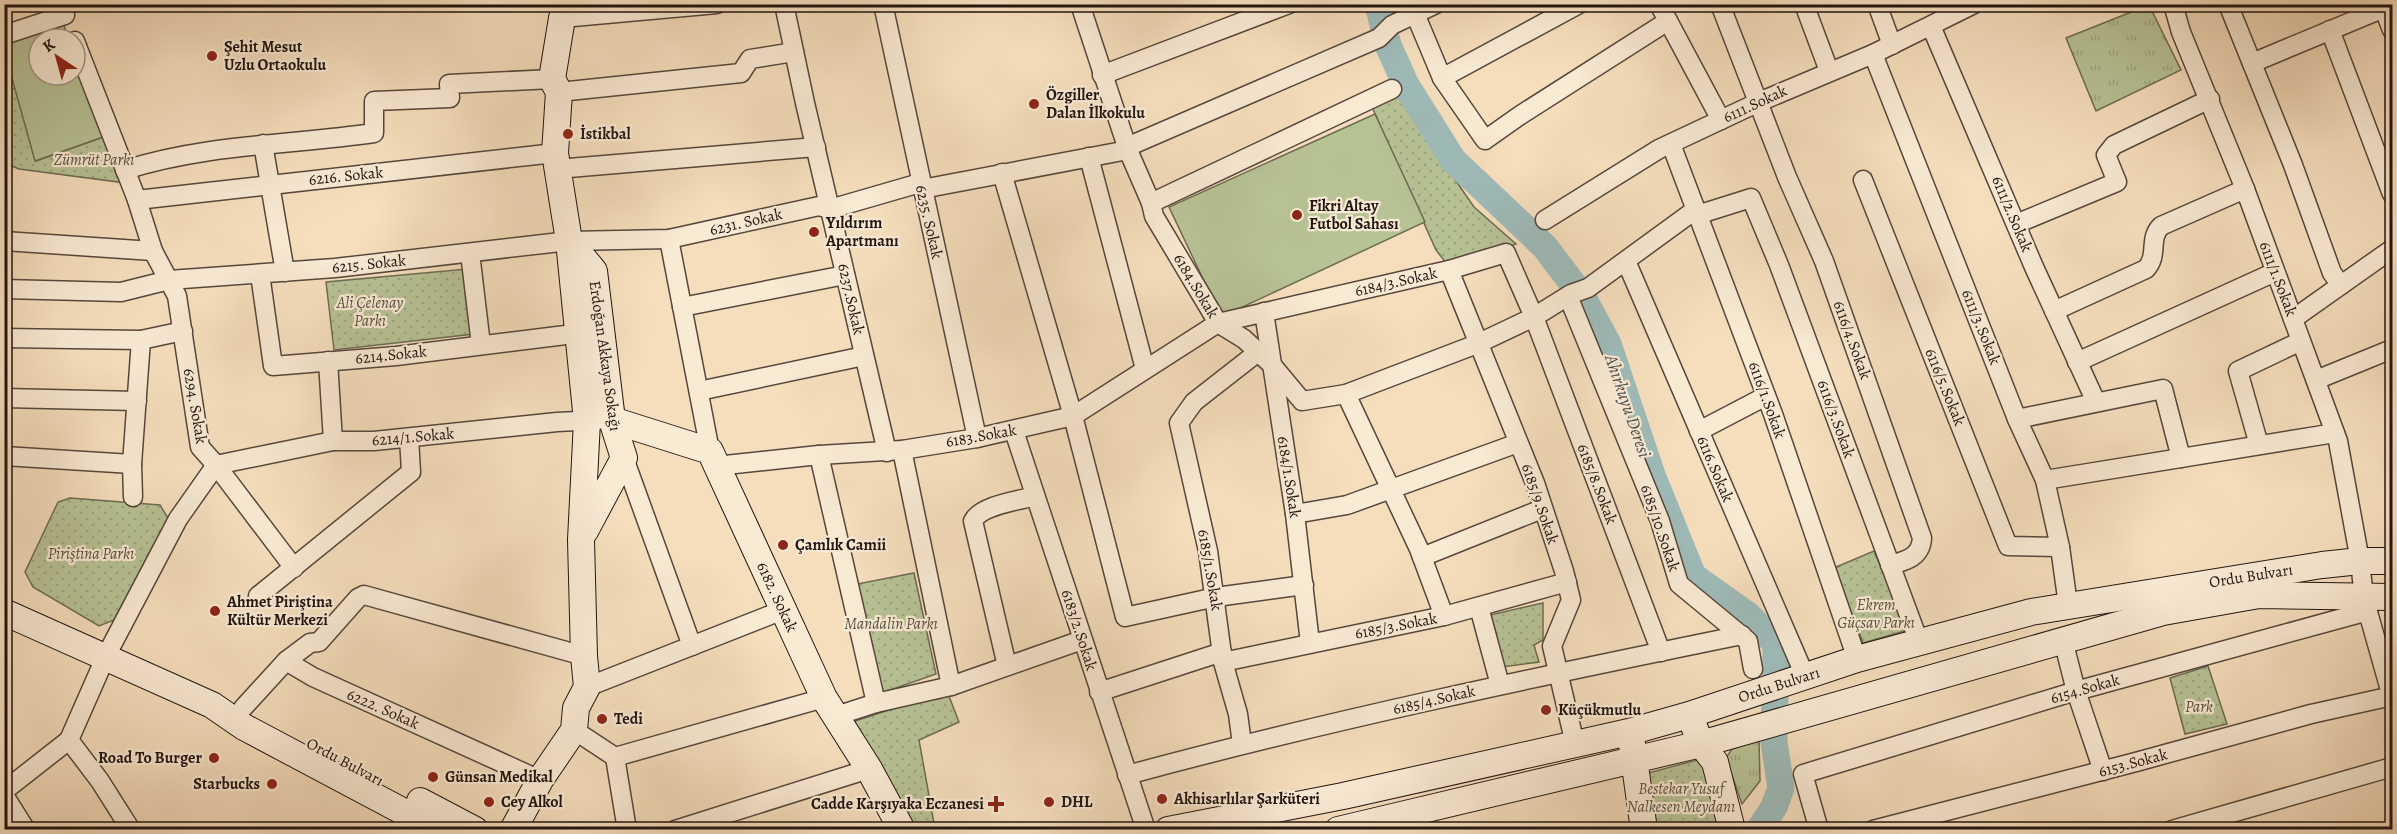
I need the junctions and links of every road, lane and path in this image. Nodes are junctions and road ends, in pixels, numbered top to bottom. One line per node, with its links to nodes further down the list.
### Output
1 (717, 4): 18 (street)
2 (784, 4): 26 (street, 6237.Sokak)
3 (883, 4): 48 (street, 6235. Sokak)
4 (1080, 4): 31 (street, 6184.Sokak)
5 (1289, 4): 31 (street)
6 (1436, 4): 16 (street, 6231. Sokak)
7 (1579, 4): 32 (street)
8 (1659, 4): 19 (street)
9 (1720, 4): 36 (street, 6116/4.Sokak)
10 (1804, 4): 30 (street)
11 (1877, 4): 25 (street)
12 (1974, 4): 20 (street, 6111.Sokak)
13 (2173, 4): 35 (street, 6111/1.Sokak)
14 (2228, 4): 28 (street)
15 (2383, 6): 22 (street); 23 (street)
16 (1413, 9): 32 (street); 41 (street, 6231. Sokak)
17 (63, 10): 21 (street, 6294. Sokak); 24 (street)
18 (565, 11): 33 (main road, Erdoğan Akkaya Sokağı)
19 (1668, 21): 32 (street); 37 (street)
20 (1931, 26): 25 (street, 6111.Sokak); 57 (street, 6111/2.Sokak)
21 (70, 27)
22 (2330, 30): 28 (street); 50 (street)
23 (2392, 30)
24 (4, 35)
25 (1892, 45): 27 (street, 6111.Sokak)
26 (794, 52): 33 (street); 40 (street, 6237.Sokak)
27 (1873, 54): 30 (street, 6111.Sokak); 102 (street, 6111/3.Sokak)
28 (2252, 63): 71 (street)
29 (87, 71): 44 (street, 6294. Sokak)
30 (1829, 71): 36 (street, 6111.Sokak)
31 (1102, 75): 41 (street, 6184.Sokak)
32 (1442, 78)
33 (556, 86): 38 (street); 43 (main road, Erdoğan Akkaya Sokağı)
34 (1392, 89): 53 (street)
35 (2210, 99): 49 (street, 6111/1.Sokak); 57 (street)
36 (1759, 102): 37 (street, 6111.Sokak); 132 (street, 6116/4.Sokak)
37 (1721, 120): 39 (street, 6111.Sokak)
38 (263, 144): 44 (street); 47 (street)
39 (1671, 144): 55 (street, 6116/1.Sokak); 56 (street, 6111.Sokak)
40 (816, 147): 43 (street, 6216. Sokak); 54 (street, 6237.Sokak)
41 (1128, 148): 42 (street, 6231. Sokak); 53 (street, 6184.Sokak)
42 (1089, 157): 45 (street, 6231. Sokak); 93 (street)
43 (556, 161): 47 (street, 6216. Sokak); 60 (main road, Erdoğan Akkaya Sokağı)
44 (125, 170): 52 (street, 6294. Sokak)
45 (1002, 173): 48 (street, 6231. Sokak); 101 (street)
46 (1863, 180): 128 (street, 6116/5.Sokak)
47 (270, 184): 52 (street, 6216. Sokak); 66 (street)
48 (921, 186): 54 (street, 6231. Sokak); 109 (street, 6235. Sokak)
49 (2245, 189): 67 (street, 6111/1.Sokak); 75 (street)
50 (2392, 194)
51 (1751, 198): 55 (street, 6184.Sokak); 132 (street, 6116/3.Sokak)
52 (137, 200): 62 (street, 6294. Sokak)
53 (1151, 203): 79 (street, 6184.Sokak)
54 (830, 209): 58 (street, 6231. Sokak); 69 (street, 6237.Sokak)
55 (1696, 213): 64 (street, 6184.Sokak); 97 (street, 6116/1.Sokak)
56 (1545, 220)
57 (2016, 224): 75 (street, 6111/2.Sokak)
58 (669, 239): 60 (street, 6231. Sokak); 74 (street)
59 (4, 241): 62 (street)
60 (569, 241): 63 (street, 6215. Sokak); 81 (main road, Erdoğan Akkaya Sokağı)
61 (2392, 249): 71 (street)
62 (153, 251): 70 (street, 6294. Sokak)
63 (470, 253): 66 (street, 6215. Sokak); 86 (street)
64 (1626, 261): 73 (street, 6184.Sokak); 106 (street, 6116.Sokak)
65 (1449, 270): 76 (street, 6184/3.Sokak); 77 (street, 6184/3.Sokak); 85 (street, 6185/9.Sokak)
66 (285, 272): 68 (street, 6215. Sokak)
67 (2275, 272): 78 (street, 6111/1.Sokak); 91 (street)
68 (260, 274): 70 (street, 6215. Sokak); 90 (street, 6214.Sokak)
69 (845, 275): 74 (street); 89 (street, 6237.Sokak)
70 (169, 280): 72 (street, 6215. Sokak); 80 (street, 6294. Sokak)
71 (2341, 285): 78 (street)
72 (4, 289)
73 (1576, 292): 77 (street, 6184.Sokak); 145 (street, 6185/10.Sokak)
74 (682, 307): 95 (street)
75 (2054, 311): 91 (street, 6111/2.Sokak)
76 (1264, 312): 79 (street, 6184/3.Sokak); 92 (street, 6184/1.Sokak)
77 (1534, 317): 85 (street, 6184.Sokak); 151 (street, 6185/8.Sokak)
78 (2294, 319): 84 (street, 6111/1.Sokak)
79 (1218, 323): 88 (street, 6184.Sokak); 93 (street, 6183.Sokak)
80 (183, 331): 83 (street); 120 (street, 6294. Sokak)
81 (590, 332): 86 (street, 6214.Sokak); 103 (main road, Erdoğan Akkaya Sokağı); 104 (main road, Erdoğan Akkaya Sokağı)
82 (4, 338): 83 (street)
83 (141, 340): 99 (street)
84 (2301, 341): 94 (street, 6111/1.Sokak); 112 (street)
85 (1477, 344): 96 (street, 6184.Sokak); 111 (street, 6185/9.Sokak)
86 (481, 345): 90 (street, 6214.Sokak)
87 (2392, 349): 94 (street)
88 (1258, 352): 92 (street, 6184.Sokak); 137 (street, 6185/1.Sokak)
89 (864, 356): 95 (street); 113 (street, 6237.Sokak)
90 (328, 361): 110 (street)
91 (2077, 362): 100 (street, 6111/2.Sokak)
92 (1272, 365): 96 (street, 6184.Sokak); 126 (street, 6184/1.Sokak)
93 (1145, 369): 101 (street, 6183.Sokak)
94 (2316, 380): 107 (street, 6111/1.Sokak)
95 (699, 391): 117 (street)
96 (1346, 394): 122 (street)
97 (1766, 396): 106 (street); 155 (street, 6116/1.Sokak)
98 (4, 398): 99 (street)
99 (137, 401): 119 (street)
100 (2096, 402): 102 (street); 118 (street)
101 (1073, 416): 105 (street, 6183.Sokak); 137 (street)
102 (2017, 419): 121 (street, 6111/3.Sokak)
103 (612, 420): 104 (street, 6214/1.Sokak); 116 (main road, Erdoğan Akkaya Sokağı); 117 (main road)
104 (587, 421): 108 (street, 6214/1.Sokak); 127 (main road, Erdoğan Akkaya Sokağı)
105 (1014, 431): 109 (street, 6183.Sokak); 123 (street, 6183/2.Sokak)
106 (1699, 431): 159 (street, 6116.Sokak)
107 (2335, 433): 112 (street); 130 (street, 6111/1.Sokak)
108 (409, 438): 110 (street, 6214/1.Sokak); 133 (street)
109 (977, 438): 113 (street, 6183.Sokak)
110 (333, 441): 120 (street, 6214/1.Sokak)
111 (1518, 443): 122 (street); 125 (street, 6185/9.Sokak)
112 (2259, 445): 118 (street)
113 (895, 451): 114 (street, 6183.Sokak); 162 (street, 6237.Sokak)
114 (819, 454): 117 (street, 6183.Sokak); 167 (street)
115 (4, 456): 119 (street)
116 (624, 458): 127 (main road, Erdoğan Akkaya Sokağı); 150 (street)
117 (713, 458): 142 (main road, 6182. Sokak)
118 (2181, 458): 121 (street)
119 (132, 464): 124 (street)
120 (216, 465): 133 (street); 152 (street, 6294. Sokak)
121 (2045, 480): 128 (street, 6111/3.Sokak)
122 (1390, 490): 126 (street); 129 (street)
123 (1035, 496): 146 (street, 6183/2.Sokak); 157 (street)
124 (133, 497)
125 (1542, 509): 129 (street); 134 (street, 6185/9.Sokak)
126 (1295, 514): 135 (street, 6184/1.Sokak)
127 (581, 540): 153 (main road, Erdoğan Akkaya Sokağı)
128 (2060, 547): 140 (street, 6111/3.Sokak)
129 (1422, 557): 144 (street)
130 (2360, 561): 131 (main road, Ordu Bulvarı); 139 (street, 6111/1.Sokak); 140 (main road, Ordu Bulvarı)
131 (2392, 561)
132 (1890, 565): 148 (street, 6116/3.Sokak)
133 (294, 568): 136 (street)
134 (1567, 582): 141 (street, 6185/3.Sokak); 158 (street, 6185/9.Sokak)
135 (1304, 585): 137 (street); 149 (street, 6184/1.Sokak)
136 (258, 596)
137 (1216, 597): 154 (street, 6185/1.Sokak)
138 (2392, 597): 139 (main road, Ordu Bulvarı)
139 (2366, 604): 147 (main road, Ordu Bulvarı); 164 (street, 6154.Sokak); 166 (street, 6111/1.Sokak)
140 (2068, 605): 148 (main road, Ordu Bulvarı)
141 (1479, 607): 144 (street, 6185/3.Sokak); 161 (street)
142 (783, 610): 150 (street); 169 (main road, 6182. Sokak)
143 (4, 612): 152 (main road, Ordu Bulvarı)
144 (1444, 616): 149 (street, 6185/3.Sokak)
145 (1742, 635): 151 (street, 6185/4.Sokak); 160 (street)
146 (1082, 639): 157 (street); 165 (street, 6183/2.Sokak)
147 (2063, 640): 164 (street); 177 (main road, Ordu Bulvarı)
148 (1919, 642): 155 (main road, Ordu Bulvarı)
149 (1310, 643): 154 (street, 6185/3.Sokak)
150 (692, 646): 163 (street)
151 (1661, 652): 158 (street, 6185/4.Sokak)
152 (106, 656): 168 (main road, Ordu Bulvarı); 174 (street, 6294. Sokak)
153 (584, 656): 156 (street); 163 (main road, Erdoğan Akkaya Sokağı)
154 (1223, 657): 165 (street, 6185/3.Sokak); 175 (street, 6185/1.Sokak)
155 (1857, 659): 159 (main road, Ordu Bulvarı)
156 (286, 662): 170 (street); 184 (street, 6222. Sokak)
157 (1007, 666): 162 (street)
158 (1557, 673): 161 (street, 6185/4.Sokak); 176 (street, 6185/9.Sokak)
159 (1795, 679): 160 (main road, Ordu Bulvarı)
160 (1756, 681): 171 (main road, Ordu Bulvarı)
161 (1500, 685): 175 (street, 6185/4.Sokak)
162 (951, 686): 167 (street)
163 (587, 687): 172 (main road, Erdoğan Akkaya Sokağı)
164 (2076, 691): 182 (street); 199 (street, 6154.Sokak)
165 (1100, 692): 183 (street, 6183/2.Sokak)
166 (2392, 697): 182 (street, 6153.Sokak)
167 (876, 703): 169 (street)
168 (212, 705): 170 (main road, Ordu Bulvarı); 189 (main road, Ordu Bulvarı)
169 (831, 707): 178 (street); 181 (main road, 6182. Sokak)
170 (243, 708): 190 (main road, Ordu Bulvarı)
171 (1689, 715): 173 (main road, Ordu Bulvarı); 177 (main road)
172 (574, 730): 178 (street); 184 (main road, Erdoğan Akkaya Sokağı)
173 (1629, 732): 176 (main road, Ordu Bulvarı); 179 (main road)
174 (69, 740): 185 (street, 6294. Sokak); 188 (street)
175 (1242, 744): 183 (street, 6185/4.Sokak)
176 (1575, 744): 196 (main road, Ordu Bulvarı)
177 (1701, 744): 179 (main road, Ordu Bulvarı); 186 (main road)
178 (615, 757): 192 (street)
179 (1635, 761): 197 (main road, Ordu Bulvarı); 198 (main road)
180 (2392, 767): 201 (street)
181 (869, 769): 193 (street); 194 (main road, 6182. Sokak)
182 (2103, 771): 200 (street, 6153.Sokak)
183 (1127, 775): 195 (street, 6183/2.Sokak)
184 (540, 780): 191 (main road, Erdoğan Akkaya Sokağı)
185 (4, 793): 187 (street)
186 (1732, 829)
187 (26, 830)
188 (131, 830)
189 (438, 830)
190 (475, 830)
191 (513, 830)
192 (627, 830)
193 (675, 830)
194 (902, 830)
195 (1146, 830)
196 (1168, 830)
197 (1338, 830)
198 (1644, 830)
199 (1819, 830)
200 (1873, 830)
201 (2172, 830)

